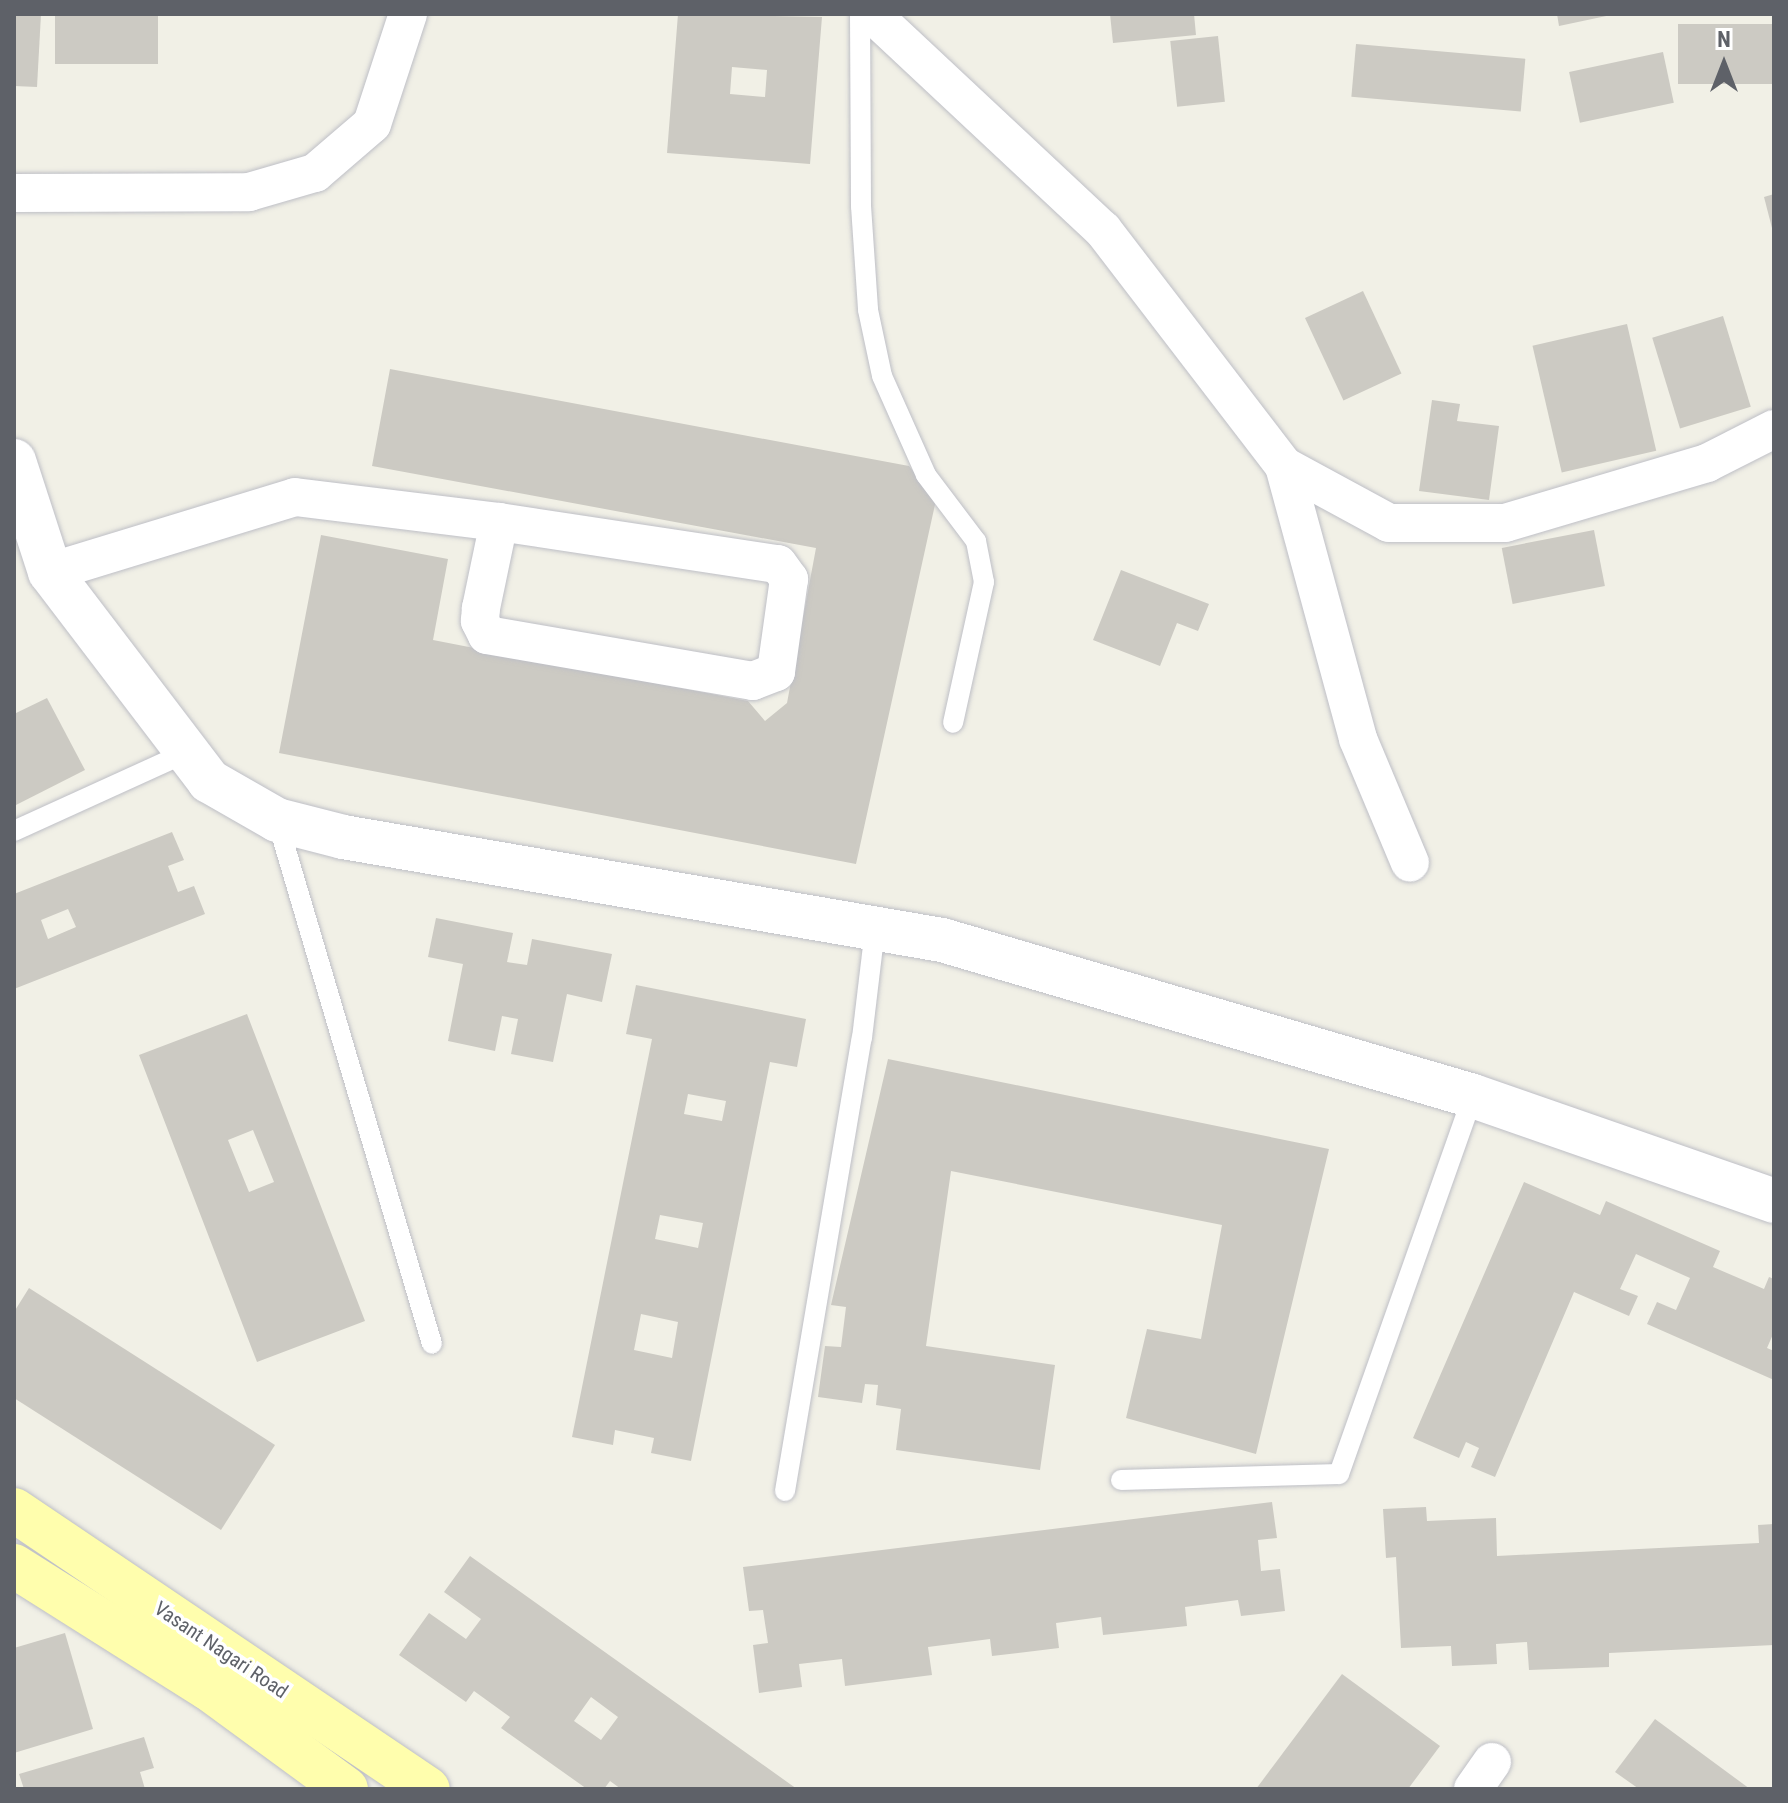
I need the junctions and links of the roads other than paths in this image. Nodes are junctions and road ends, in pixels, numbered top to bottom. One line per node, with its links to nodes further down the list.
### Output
1 (408, 14): 4 (street)
2 (860, 14): 10 (lane)
3 (872, 14): 7 (street)
4 (14, 193)
5 (1774, 429): 7 (street)
6 (14, 461): 9 (street)
7 (1284, 466): 14 (street)
8 (499, 522): 8 (street); 9 (street)
9 (50, 572): 11 (street)
10 (953, 723)
11 (187, 752): 12 (street); 13 (lane)
12 (277, 820): 15 (street); 18 (lane)
13 (14, 831)
14 (1410, 863)
15 (875, 929): 16 (street); 20 (lane)
16 (1473, 1096): 17 (street); 19 (lane)
17 (1774, 1201)
18 (432, 1344)
19 (1121, 1480)
20 (785, 1491)
21 (14, 1510): 24 (main road, Vasant Nagari Road)
22 (14, 1566): 23 (main road, Vasant Nagari Road)
23 (346, 1789)
24 (428, 1789)

